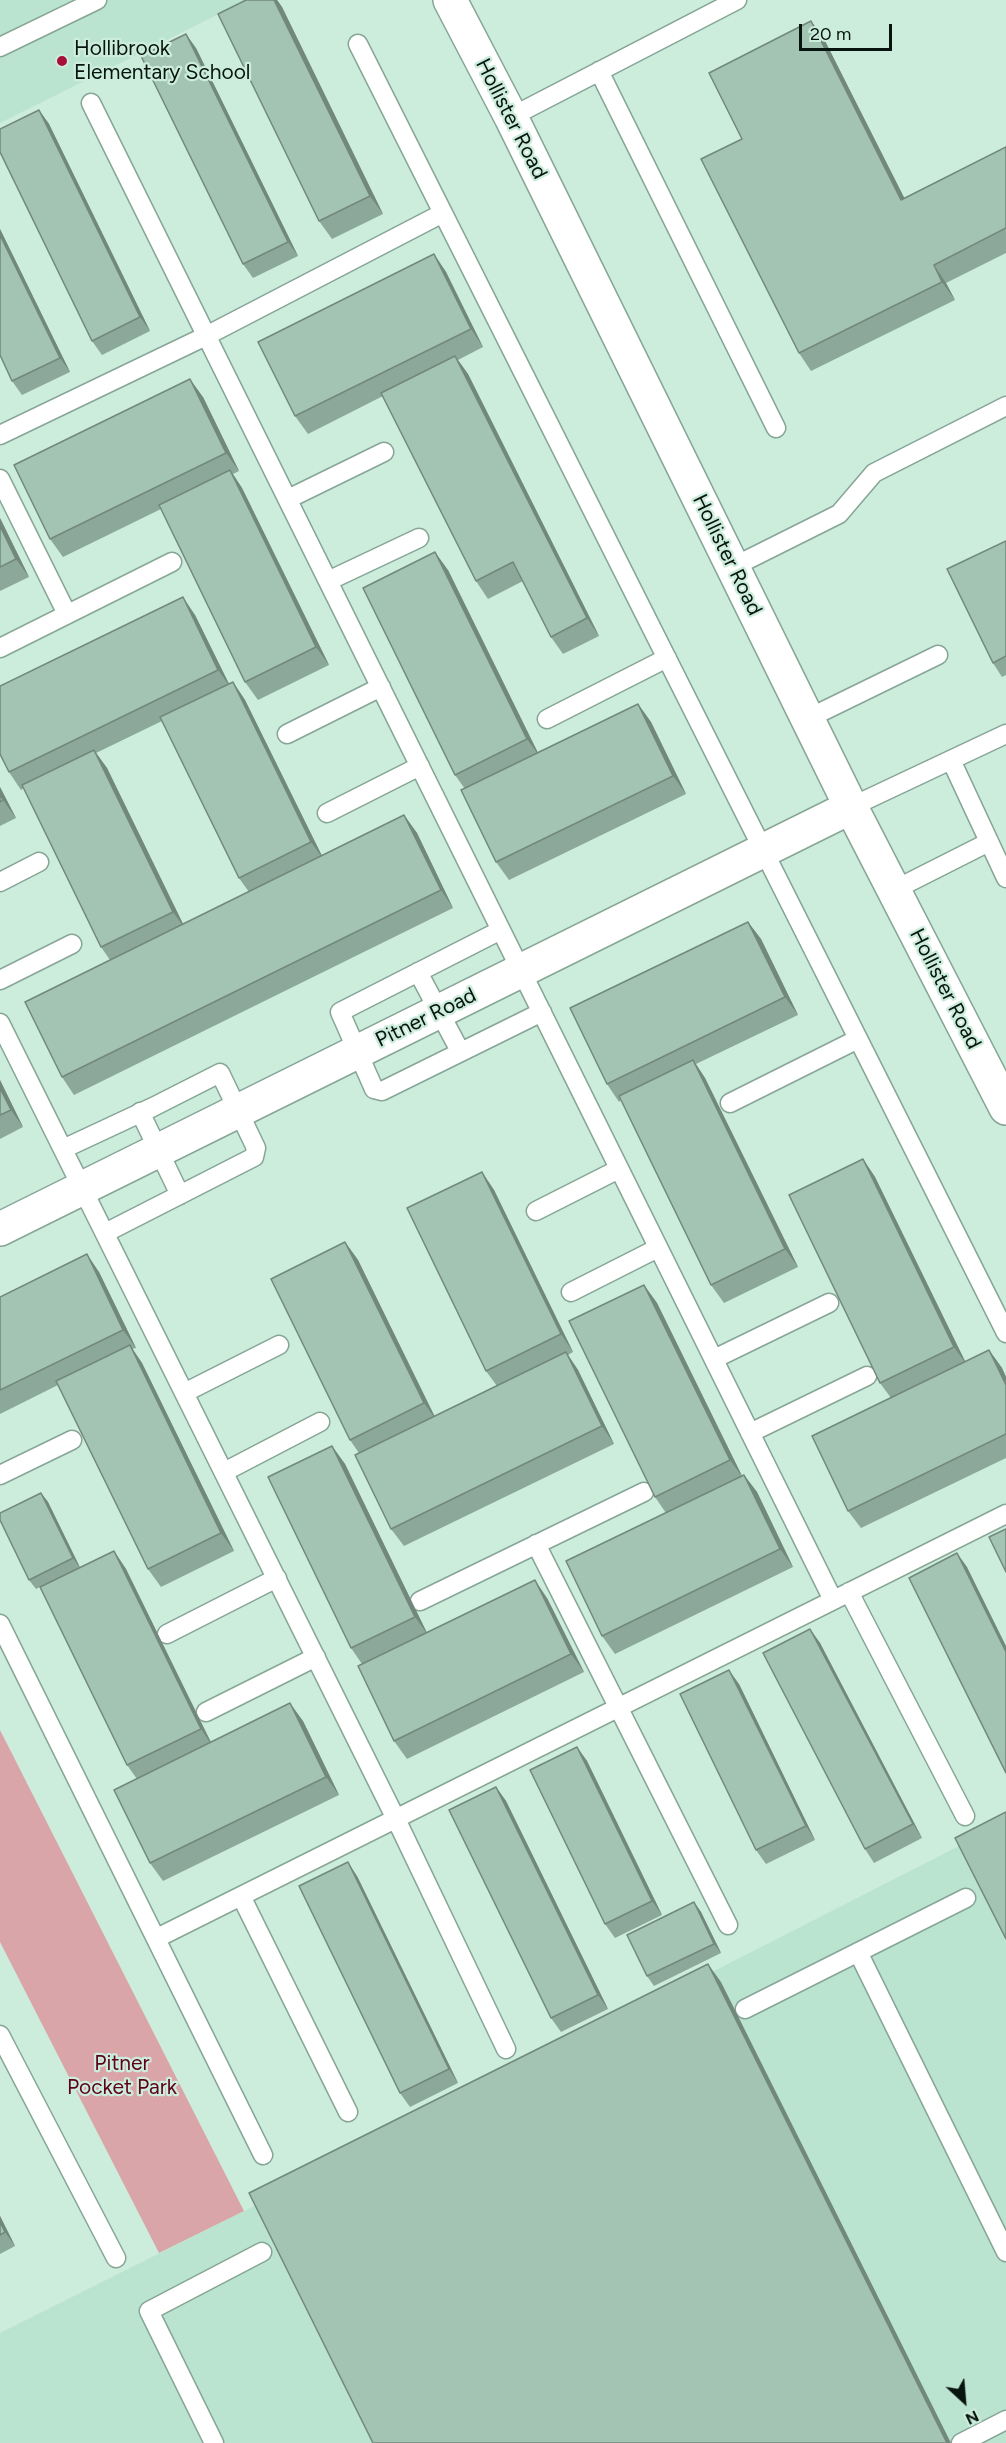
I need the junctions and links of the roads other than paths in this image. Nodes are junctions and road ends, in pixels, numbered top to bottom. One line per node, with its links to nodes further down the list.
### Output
1 (97, 0): 5 (lane)
2 (450, 0): 8 (street, Hollister Road)
3 (737, 0): 6 (lane)
4 (358, 44): 9 (lane)
5 (0, 47)
6 (599, 72): 8 (lane); 12 (lane)
7 (91, 104): 10 (lane)
8 (511, 117): 19 (street, Hollister Road)
9 (443, 213): 10 (lane); 24 (lane)
10 (206, 336): 13 (lane); 16 (lane)
11 (1006, 406): 19 (lane)
12 (776, 428)
13 (0, 435)
14 (384, 452): 16 (lane)
15 (0, 479): 21 (lane)
16 (288, 499): 20 (lane)
17 (419, 538): 20 (lane)
18 (172, 562): 21 (lane)
19 (733, 567): 26 (street, Hollister Road)
20 (328, 581): 25 (lane)
21 (67, 614): 22 (lane)
22 (0, 648)
23 (938, 655): 26 (lane)
24 (667, 658): 27 (lane); 35 (lane)
25 (381, 687): 28 (lane); 31 (lane)
26 (807, 718): 32 (street, Hollister Road)
27 (547, 719)
28 (287, 734)
29 (1006, 734): 30 (lane)
30 (951, 760): 32 (lane); 34 (lane)
31 (420, 766): 33 (lane); 40 (lane)
32 (851, 807): 35 (street, Pitner Road); 39 (street, Hollister Road)
33 (327, 813)
34 (989, 842): 37 (lane); 39 (lane)
35 (764, 851): 42 (street, Pitner Road); 48 (lane)
36 (39, 862): 38 (lane)
37 (1006, 878)
38 (0, 882)
39 (894, 890): 51 (street, Hollister Road)
40 (501, 930): 42 (lane); 43 (lane)
41 (72, 944): 44 (lane)
42 (521, 971): 45 (street, Pitner Road); 46 (lane)
43 (418, 972): 45 (lane); 50 (lane)
44 (0, 980)
45 (439, 1011): 49 (lane); 50 (street, Pitner Road)
46 (542, 1012): 49 (lane); 57 (lane)
47 (0, 1023): 55 (lane)
48 (858, 1039): 52 (lane); 66 (lane)
49 (460, 1051): 50 (lane)
50 (358, 1052): 53 (street, Pitner Road)
51 (1002, 1091)
52 (730, 1103)
53 (238, 1110): 54 (lane); 56 (street, Pitner Road); 59 (lane)
54 (140, 1112): 55 (lane); 56 (lane)
55 (63, 1149): 58 (lane)
56 (158, 1150): 58 (street, Pitner Road); 59 (lane)
57 (619, 1169): 60 (lane); 63 (lane)
58 (82, 1188): 61 (street, Pitner Road); 62 (lane)
59 (180, 1196): 62 (lane)
60 (536, 1211)
61 (0, 1229)
62 (105, 1233): 70 (lane)
63 (658, 1248): 64 (lane); 68 (lane)
64 (571, 1292)
65 (829, 1303): 68 (lane)
66 (1006, 1333)
67 (279, 1345): 70 (lane)
68 (714, 1359): 72 (lane)
69 (867, 1376): 72 (lane)
70 (184, 1393): 74 (lane)
71 (320, 1422): 74 (lane)
72 (750, 1433): 80 (lane)
73 (72, 1440): 75 (lane)
74 (224, 1472): 79 (lane)
75 (0, 1475)
76 (644, 1492): 78 (lane)
77 (1006, 1514): 80 (lane)
78 (536, 1544): 81 (lane); 85 (lane)
79 (277, 1578): 83 (lane); 84 (lane)
80 (841, 1596): 85 (lane); 87 (lane)
81 (420, 1601)
82 (0, 1624): 92 (lane)
83 (167, 1634)
84 (316, 1657): 86 (lane); 88 (lane)
85 (618, 1707): 88 (lane); 91 (lane)
86 (206, 1712)
87 (965, 1816)
88 (396, 1818): 89 (lane); 96 (lane)
89 (241, 1896): 92 (lane); 97 (lane)
90 (966, 1898): 93 (lane)
91 (728, 1925)
92 (157, 1938): 98 (lane)
93 (858, 1952): 94 (lane); 100 (lane)
94 (745, 2009)
95 (0, 2035): 101 (lane)
96 (506, 2049)
97 (348, 2112)
98 (263, 2155)
99 (262, 2252): 103 (lane)
100 (1006, 2252)
101 (116, 2258)
102 (1006, 2420): 104 (lane)
103 (214, 2443)
104 (961, 2443)

